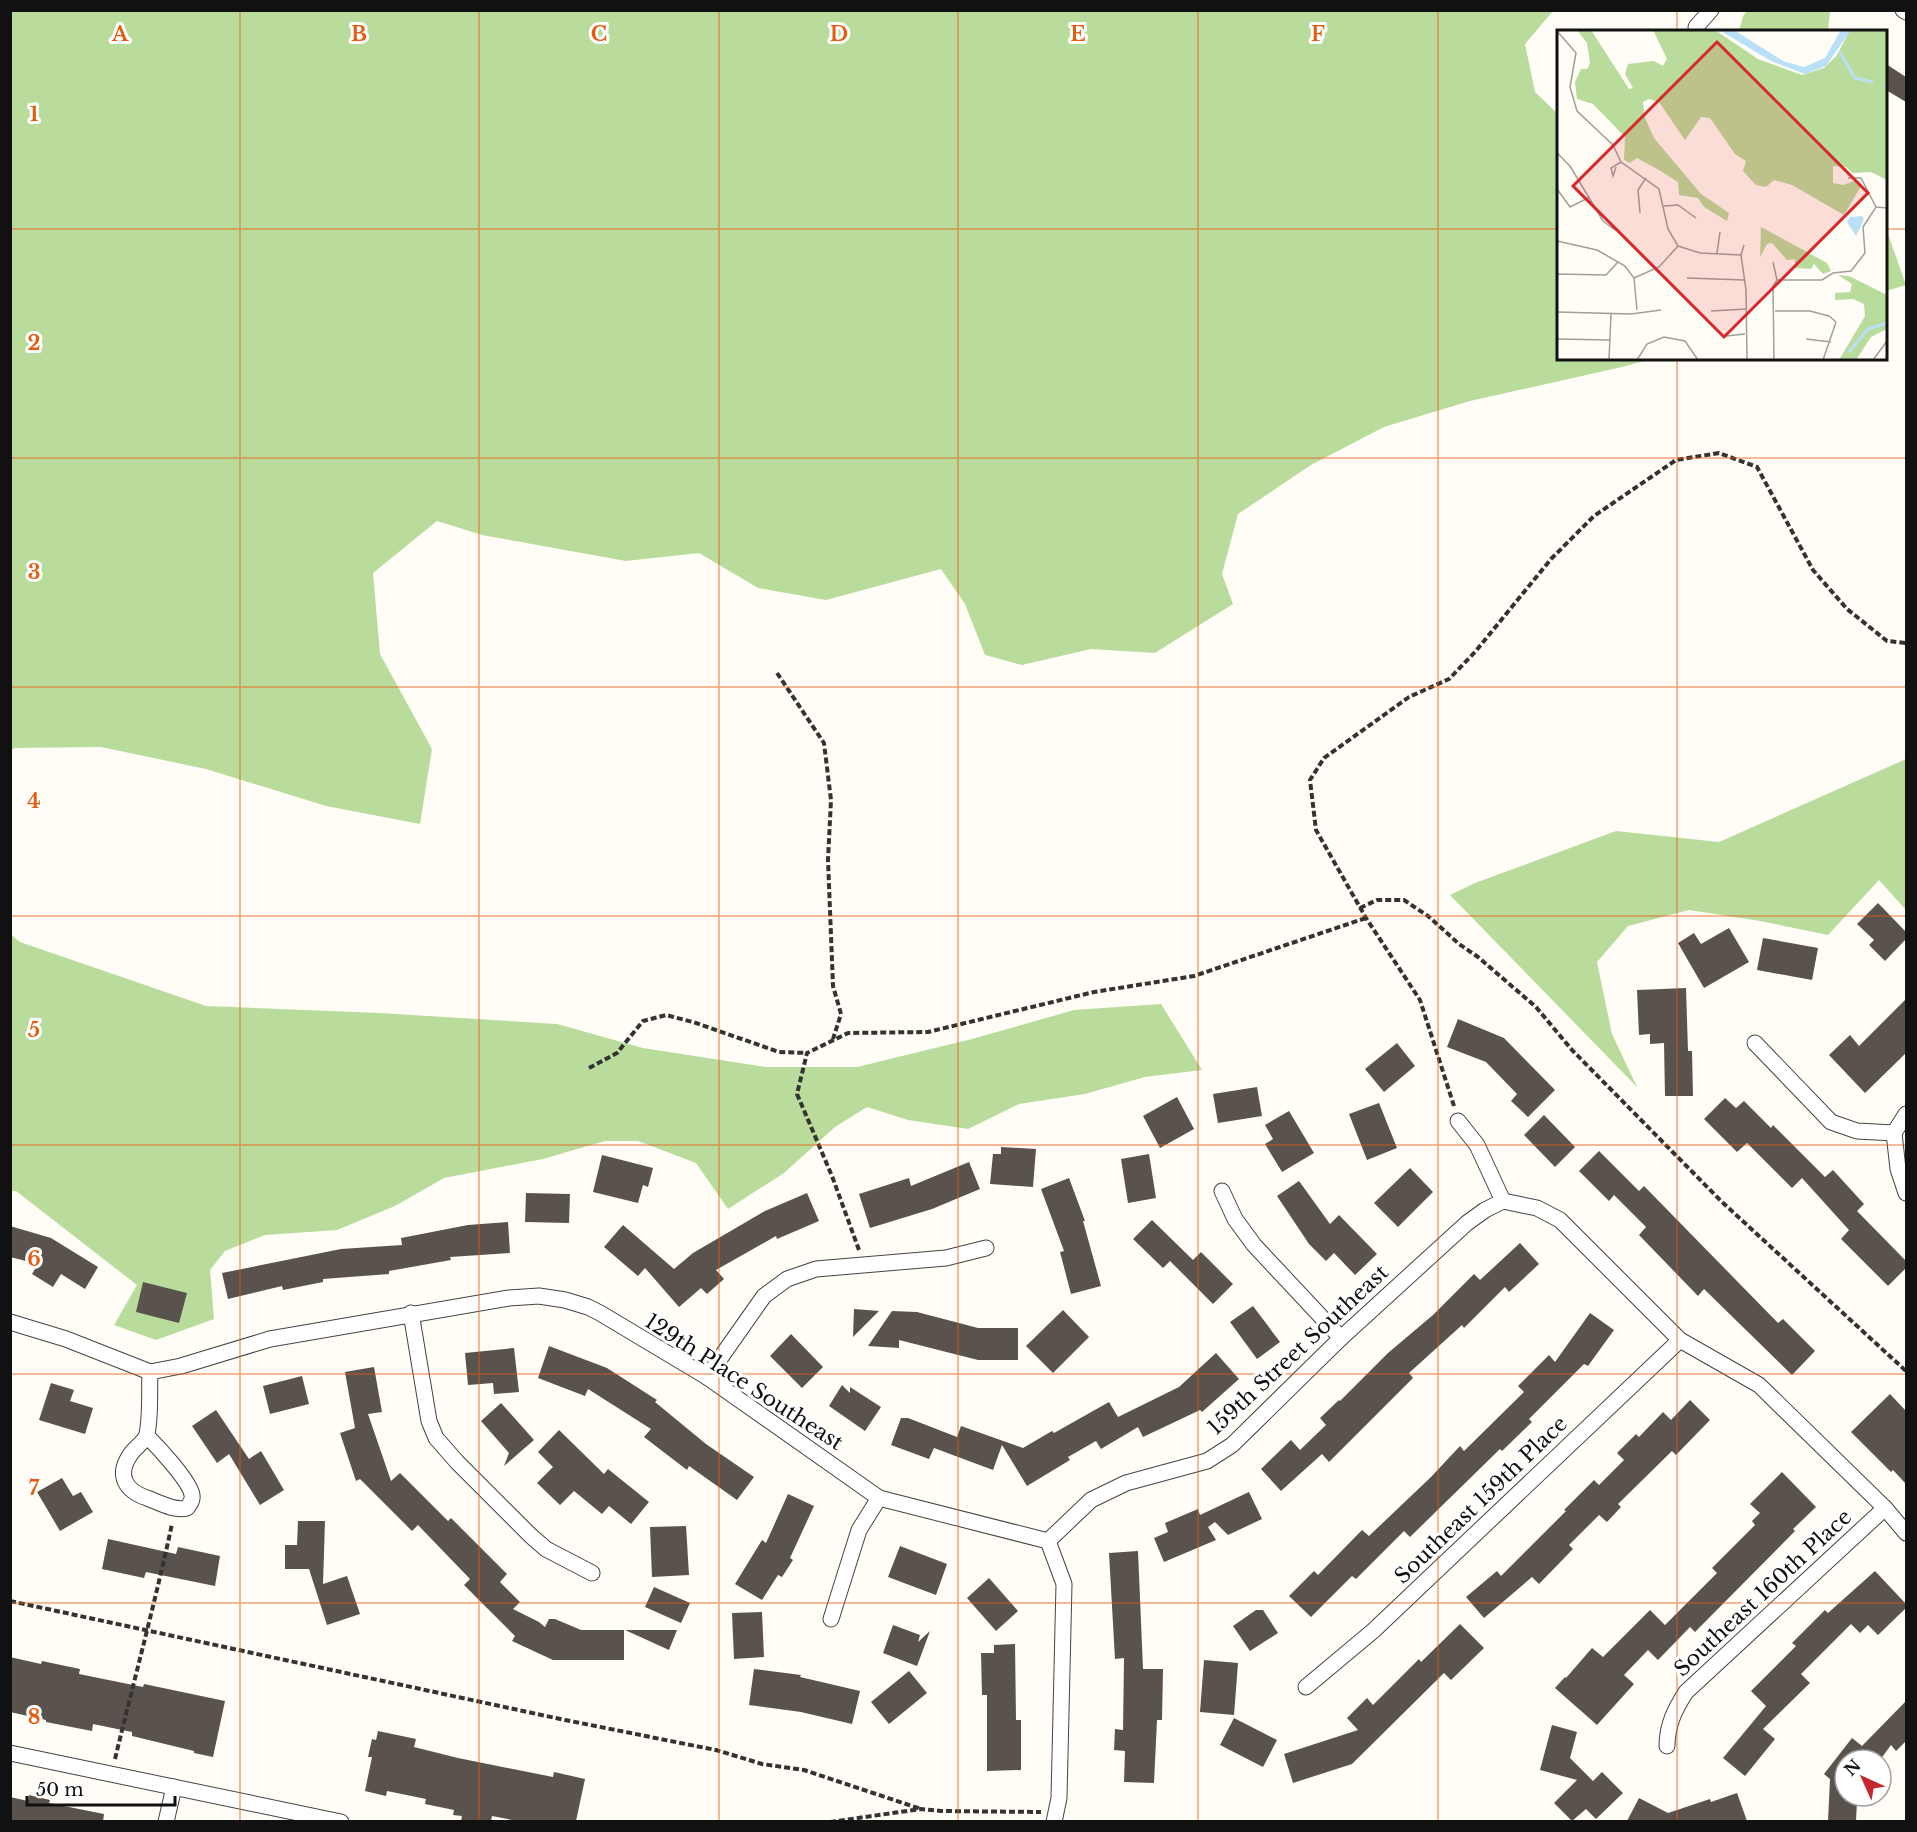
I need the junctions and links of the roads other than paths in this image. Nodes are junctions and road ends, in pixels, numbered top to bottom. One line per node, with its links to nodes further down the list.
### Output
1 (1711, 10): 2 (street)
2 (1696, 27)
3 (1755, 1043): 6 (street)
4 (1906, 1114): 6 (street)
5 (1458, 1121): 9 (street)
6 (1894, 1133): 8 (street)
7 (1222, 1191): 13 (street)
8 (1906, 1193)
9 (1503, 1201): 13 (street, 159th Street Southeast); 14 (street)
10 (986, 1248): 16 (street)
11 (411, 1313): 15 (street, 129th Place Southeast); 16 (street, 129th Place Southeast); 22 (street)
12 (10, 1322): 15 (street)
13 (1341, 1338): 21 (street, 159th Street Southeast)
14 (1680, 1340): 19 (street); 24 (street, Southeast 159th Place)
15 (150, 1372): 17 (street)
16 (707, 1377): 18 (street, 129th Place Southeast)
17 (147, 1436): 17 (street)
18 (879, 1498): 21 (street, 129th Place Southeast); 23 (street)
19 (1885, 1508): 20 (street); 25 (street, Southeast 160th Place)
20 (1906, 1533)
21 (1048, 1541): 28 (street)
22 (592, 1573)
23 (831, 1619)
24 (1306, 1687)
25 (1667, 1746)
26 (10, 1753): 27 (street)
27 (174, 1787): 29 (street); 30 (street)
28 (1055, 1818)
29 (166, 1821)
30 (341, 1821)

